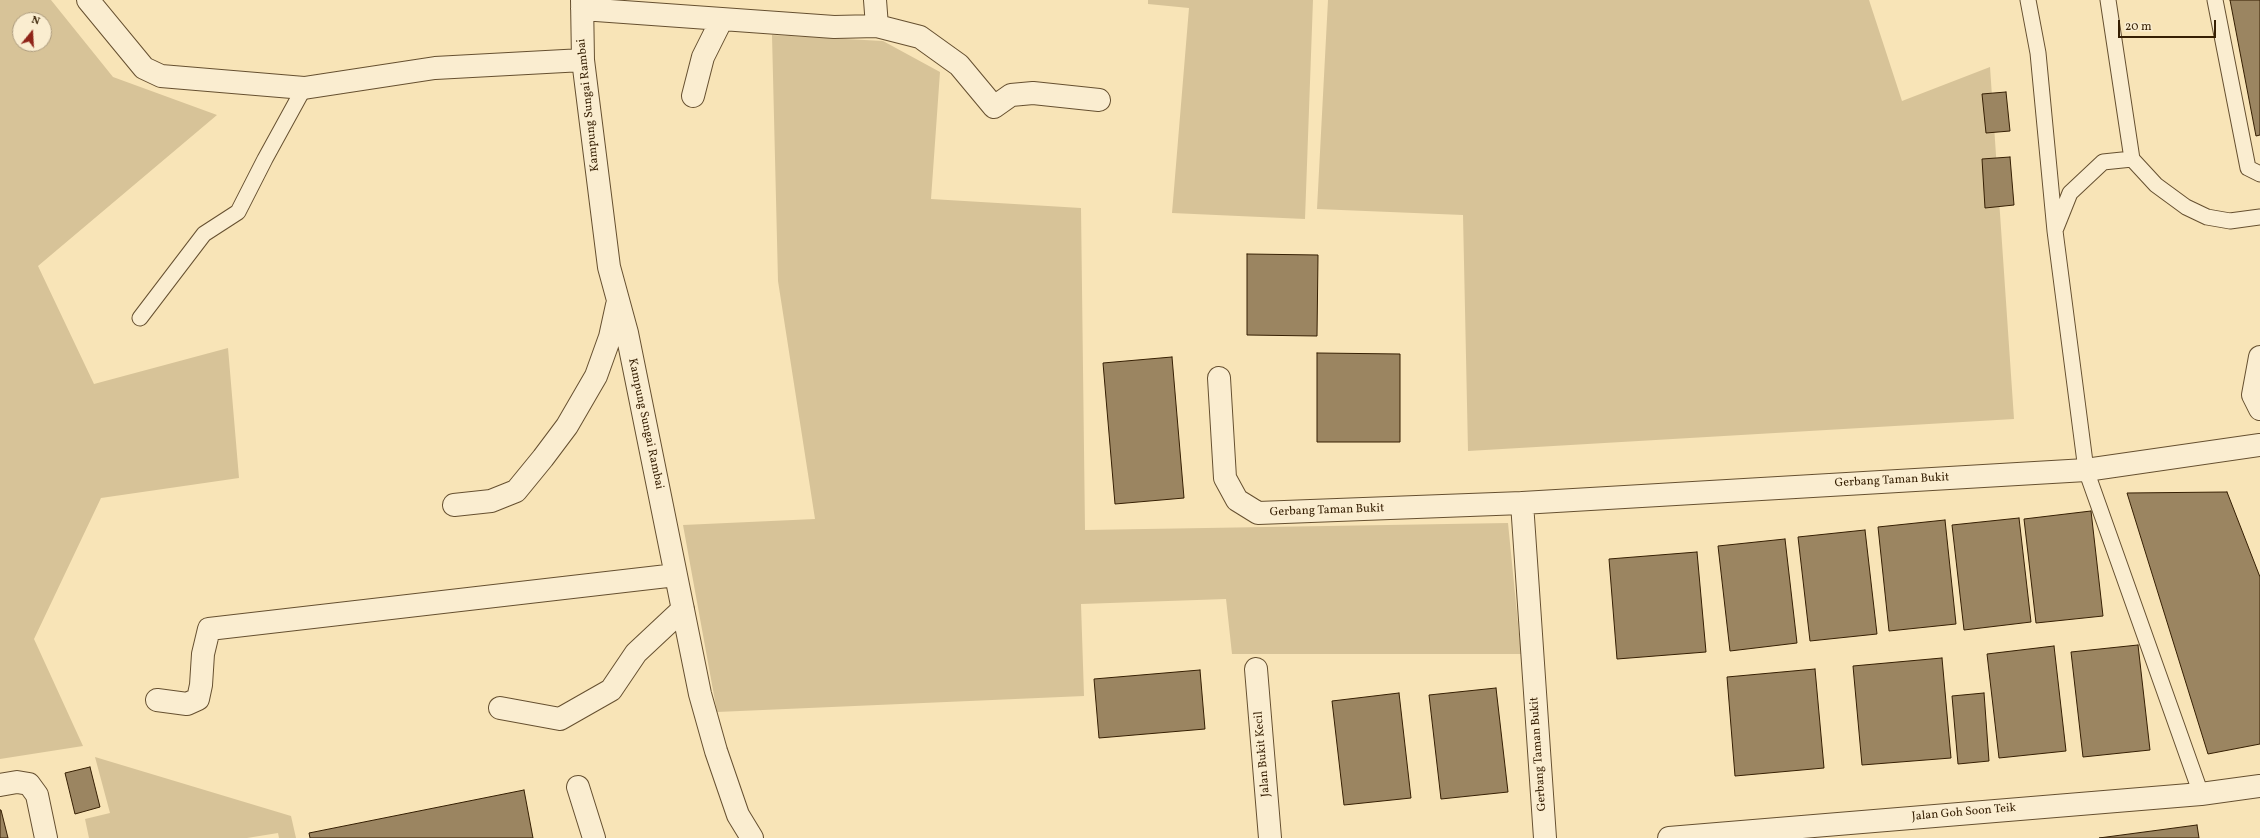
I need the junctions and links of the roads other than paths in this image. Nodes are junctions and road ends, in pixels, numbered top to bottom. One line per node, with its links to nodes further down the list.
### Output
1 (88, 0): 10 (street)
2 (875, 0): 8 (street)
3 (2028, 0): 16 (lane)
4 (2108, 0): 13 (lane)
5 (2216, 0): 14 (lane)
6 (582, 4): 7 (street); 9 (street, Kampung Sungai Rambai)
7 (722, 19): 8 (street); 11 (street)
8 (877, 26): 12 (street)
9 (583, 60): 10 (street); 17 (street, Kampung Sungai Rambai)
10 (304, 88): 18 (lane)
11 (693, 96)
12 (1099, 100)
13 (2132, 159): 15 (lane); 16 (lane)
14 (2260, 174)
15 (2260, 217)
16 (2055, 231): 23 (lane)
17 (617, 302): 25 (street); 26 (street, Kampung Sungai Rambai)
18 (140, 318)
19 (2260, 357): 21 (street)
20 (1218, 378): 24 (street, Gerbang Taman Bukit)
21 (2260, 410)
22 (2260, 445): 23 (street, Gerbang Taman Bukit)
23 (2086, 470): 24 (street, Gerbang Taman Bukit); 34 (lane)
24 (1522, 503): 39 (street, Gerbang Taman Bukit)
25 (454, 505)
26 (676, 575): 27 (street, Kampung Sungai Rambai); 29 (street)
27 (683, 609): 30 (street); 37 (street, Kampung Sungai Rambai)
28 (1256, 669): 38 (street, Jalan Bukit Kecil)
29 (157, 700)
30 (500, 708)
31 (0, 785): 35 (street)
32 (2260, 786): 34 (street, Jalan Goh Soon Teik)
33 (578, 787): 36 (street)
34 (2201, 794): 40 (street, Jalan Goh Soon Teik)
35 (46, 838)
36 (594, 838)
37 (752, 838)
38 (1270, 838)
39 (1545, 838)
40 (1668, 838)

